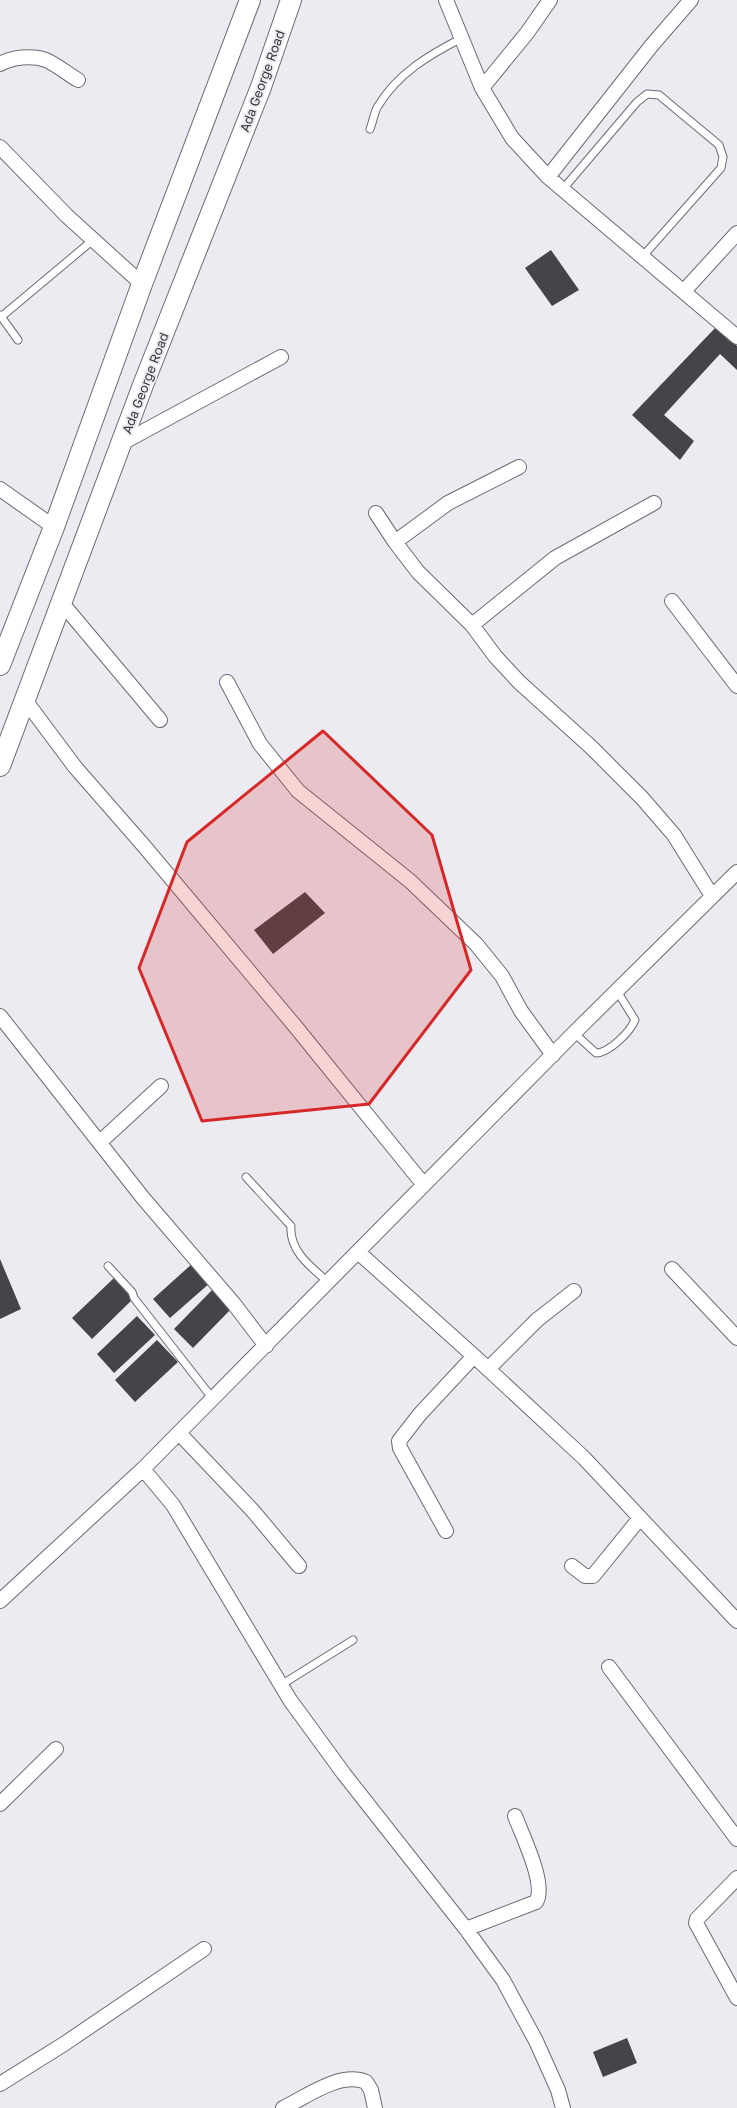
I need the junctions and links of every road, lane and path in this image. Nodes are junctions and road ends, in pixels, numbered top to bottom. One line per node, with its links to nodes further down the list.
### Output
1 (250, 0): 17 (main road)
2 (291, 0): 23 (main road, Ada George Road)
3 (446, 0): 6 (street)
4 (550, 0): 9 (street)
5 (691, 0): 12 (street)
6 (462, 38): 9 (street); 10 (lane)
7 (0, 64): 8 (street)
8 (78, 80)
9 (482, 88): 12 (street)
10 (370, 129)
11 (0, 147): 15 (street)
12 (548, 177): 13 (street)
13 (563, 189): 16 (street); 16 (lane)
14 (737, 233): 18 (street)
15 (93, 240): 17 (street); 19 (lane)
16 (643, 256): 18 (street)
17 (142, 284): 28 (main road)
18 (684, 291): 20 (street)
19 (0, 316): 21 (lane)
20 (737, 337)
21 (18, 340)
22 (281, 357): 23 (street)
23 (122, 443): 31 (main road, Ada George Road)
24 (519, 467): 29 (street)
25 (0, 489): 28 (street)
26 (654, 503): 32 (street)
27 (376, 513): 29 (street)
28 (54, 526): 33 (main road)
29 (395, 542): 32 (street)
30 (672, 601): 35 (street)
31 (61, 602): 36 (main road, Ada George Road); 37 (street)
32 (472, 625): 40 (street)
33 (1, 659)
34 (227, 682): 44 (street)
35 (737, 686)
36 (25, 700): 38 (main road, Ada George Road); 48 (street)
37 (160, 720)
38 (0, 766)
39 (737, 872): 40 (street)
40 (712, 896): 41 (street)
41 (617, 991): 43 (street); 43 (lane)
42 (0, 1016): 46 (street)
43 (574, 1033): 44 (street)
44 (553, 1055): 48 (street)
45 (161, 1086): 46 (street)
46 (100, 1142): 55 (street)
47 (246, 1177): 52 (lane)
48 (424, 1185): 49 (street)
49 (358, 1252): 52 (street); 56 (street)
50 (108, 1266): 58 (lane)
51 (672, 1269): 54 (street)
52 (328, 1282): 55 (street)
53 (574, 1291): 57 (street)
54 (737, 1338)
55 (266, 1346): 58 (street)
56 (474, 1356): 57 (street); 62 (street)
57 (488, 1369): 61 (street)
58 (213, 1399): 59 (street)
59 (179, 1432): 60 (street); 63 (street)
60 (143, 1469): 65 (street); 69 (street)
61 (640, 1518): 64 (street); 66 (street)
62 (446, 1531)
63 (299, 1566)
64 (572, 1566)
65 (0, 1601)
66 (737, 1620)
67 (353, 1640): 69 (lane)
68 (609, 1667): 73 (street)
69 (281, 1685): 75 (street)
70 (56, 1749): 71 (street)
71 (0, 1804)
72 (515, 1816): 75 (street)
73 (737, 1839)
74 (737, 1878): 77 (street)
75 (466, 1929): 81 (street)
76 (204, 1949): 78 (street)
77 (737, 1998)
78 (0, 2084)
79 (283, 2108): 80 (street)
80 (375, 2108)
81 (563, 2108)

